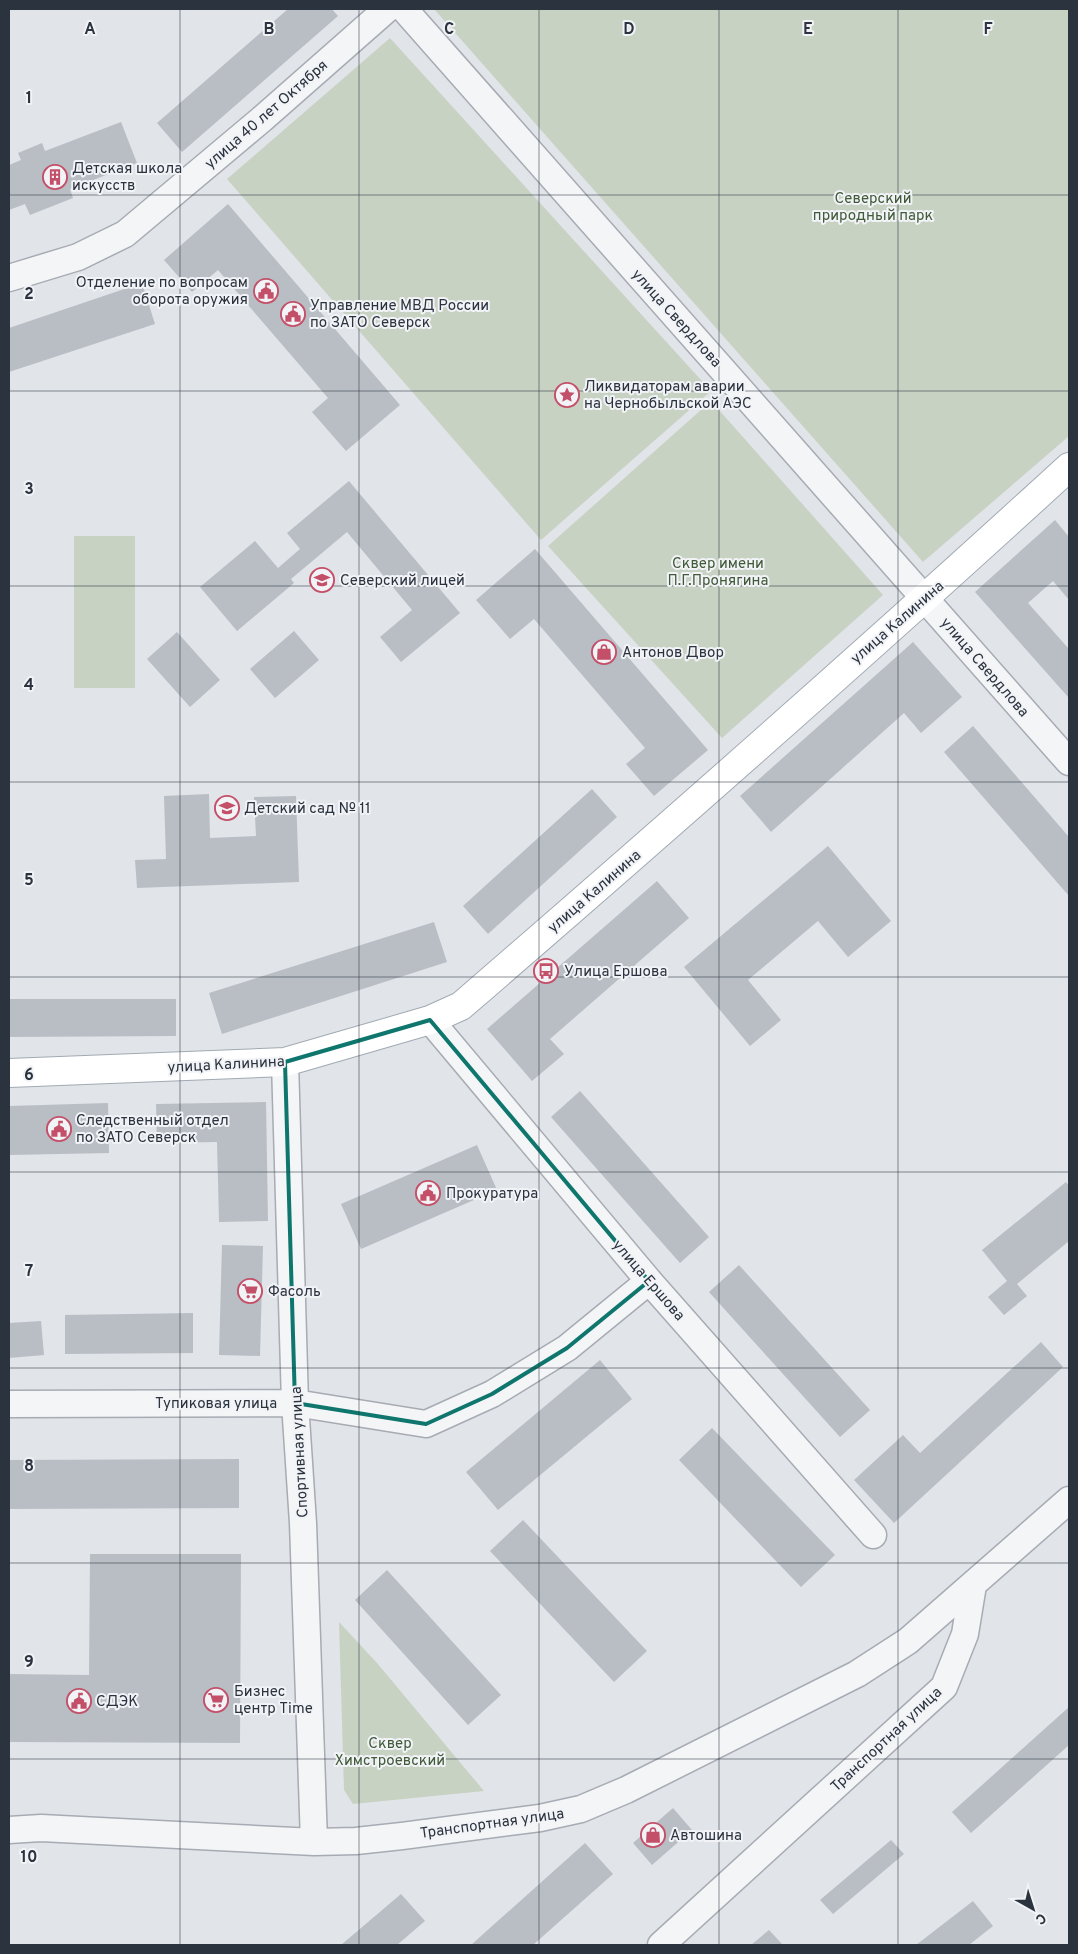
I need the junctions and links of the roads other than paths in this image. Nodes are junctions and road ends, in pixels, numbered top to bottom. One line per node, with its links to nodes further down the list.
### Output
1 (387, 9): 3 (street, улица 40 лет Октября)
2 (404, 9): 5 (street, улица Свердлова)
3 (9, 278)
4 (1069, 467): 5 (main road, улица Калинина)
5 (925, 598): 6 (street, улица Свердлова); 7 (main road, улица Калинина)
6 (1069, 762)
7 (430, 1020): 8 (main road, улица Калинина); 10 (street, улица Ершова)
8 (285, 1062): 9 (main road, улица Калинина); 11 (street, Спортивная улица)
9 (9, 1073)
10 (649, 1281): 11 (street, Тупиковая улица); 14 (street, улица Ершова)
11 (295, 1403): 12 (street, Тупиковая улица); 17 (street, Спортивная улица)
12 (9, 1404)
13 (1069, 1500): 15 (street, Транспортная улица)
14 (873, 1535)
15 (973, 1585): 17 (street, Транспортная улица); 18 (street, Транспортная улица)
16 (9, 1830): 17 (street, Транспортная улица)
17 (314, 1842)
18 (661, 1945)

